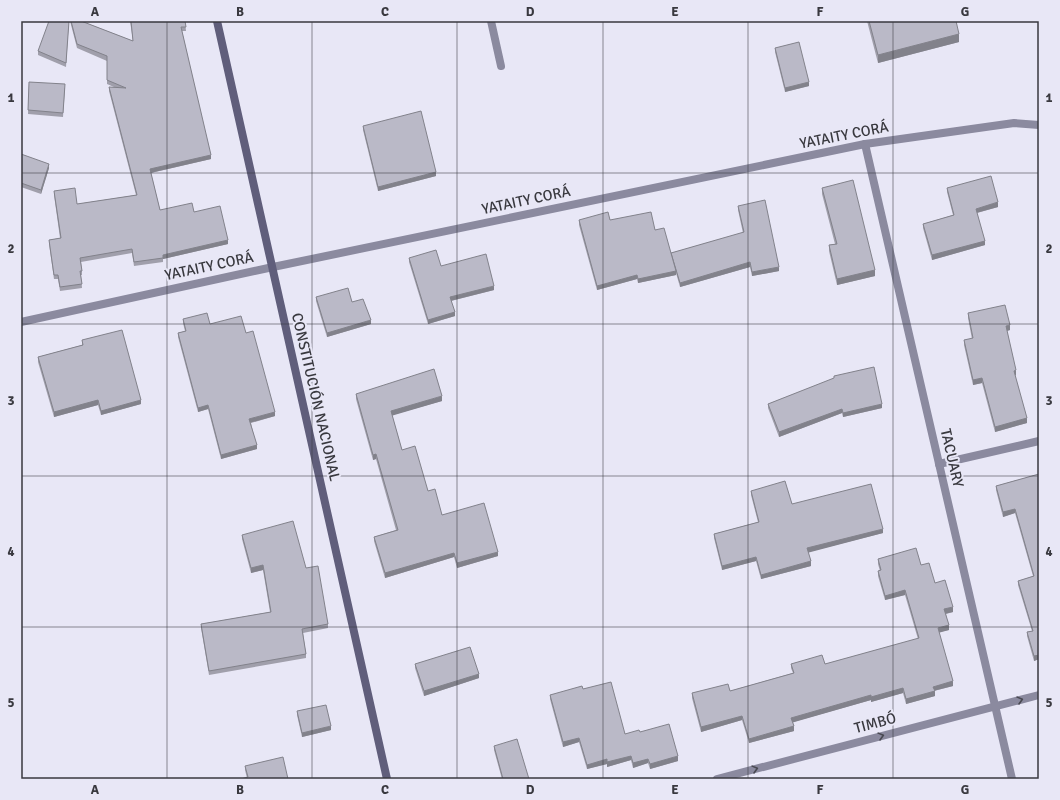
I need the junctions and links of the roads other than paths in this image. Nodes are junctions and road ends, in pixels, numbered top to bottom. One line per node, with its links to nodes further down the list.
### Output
1 (217, 21): 6 (street, CONSTITUCIÓN NACIONAL)
2 (492, 21): 3 (street)
3 (501, 66)
4 (1039, 124): 5 (street, YATAITY CORÁ)
5 (865, 144): 6 (street, YATAITY CORÁ); 9 (street, TACUARY)
6 (273, 266): 7 (street, YATAITY CORÁ); 12 (street, CONSTITUCIÓN NACIONAL)
7 (21, 322)
8 (1039, 441): 9 (street)
9 (939, 464): 11 (street, TACUARY)
10 (1039, 695): 11 (street, TIMBÓ, one-way to 10)
11 (995, 706): 13 (street, TIMBÓ, one-way to 11); 14 (street, TACUARY)
12 (387, 779)
13 (717, 779)
14 (1012, 779)

